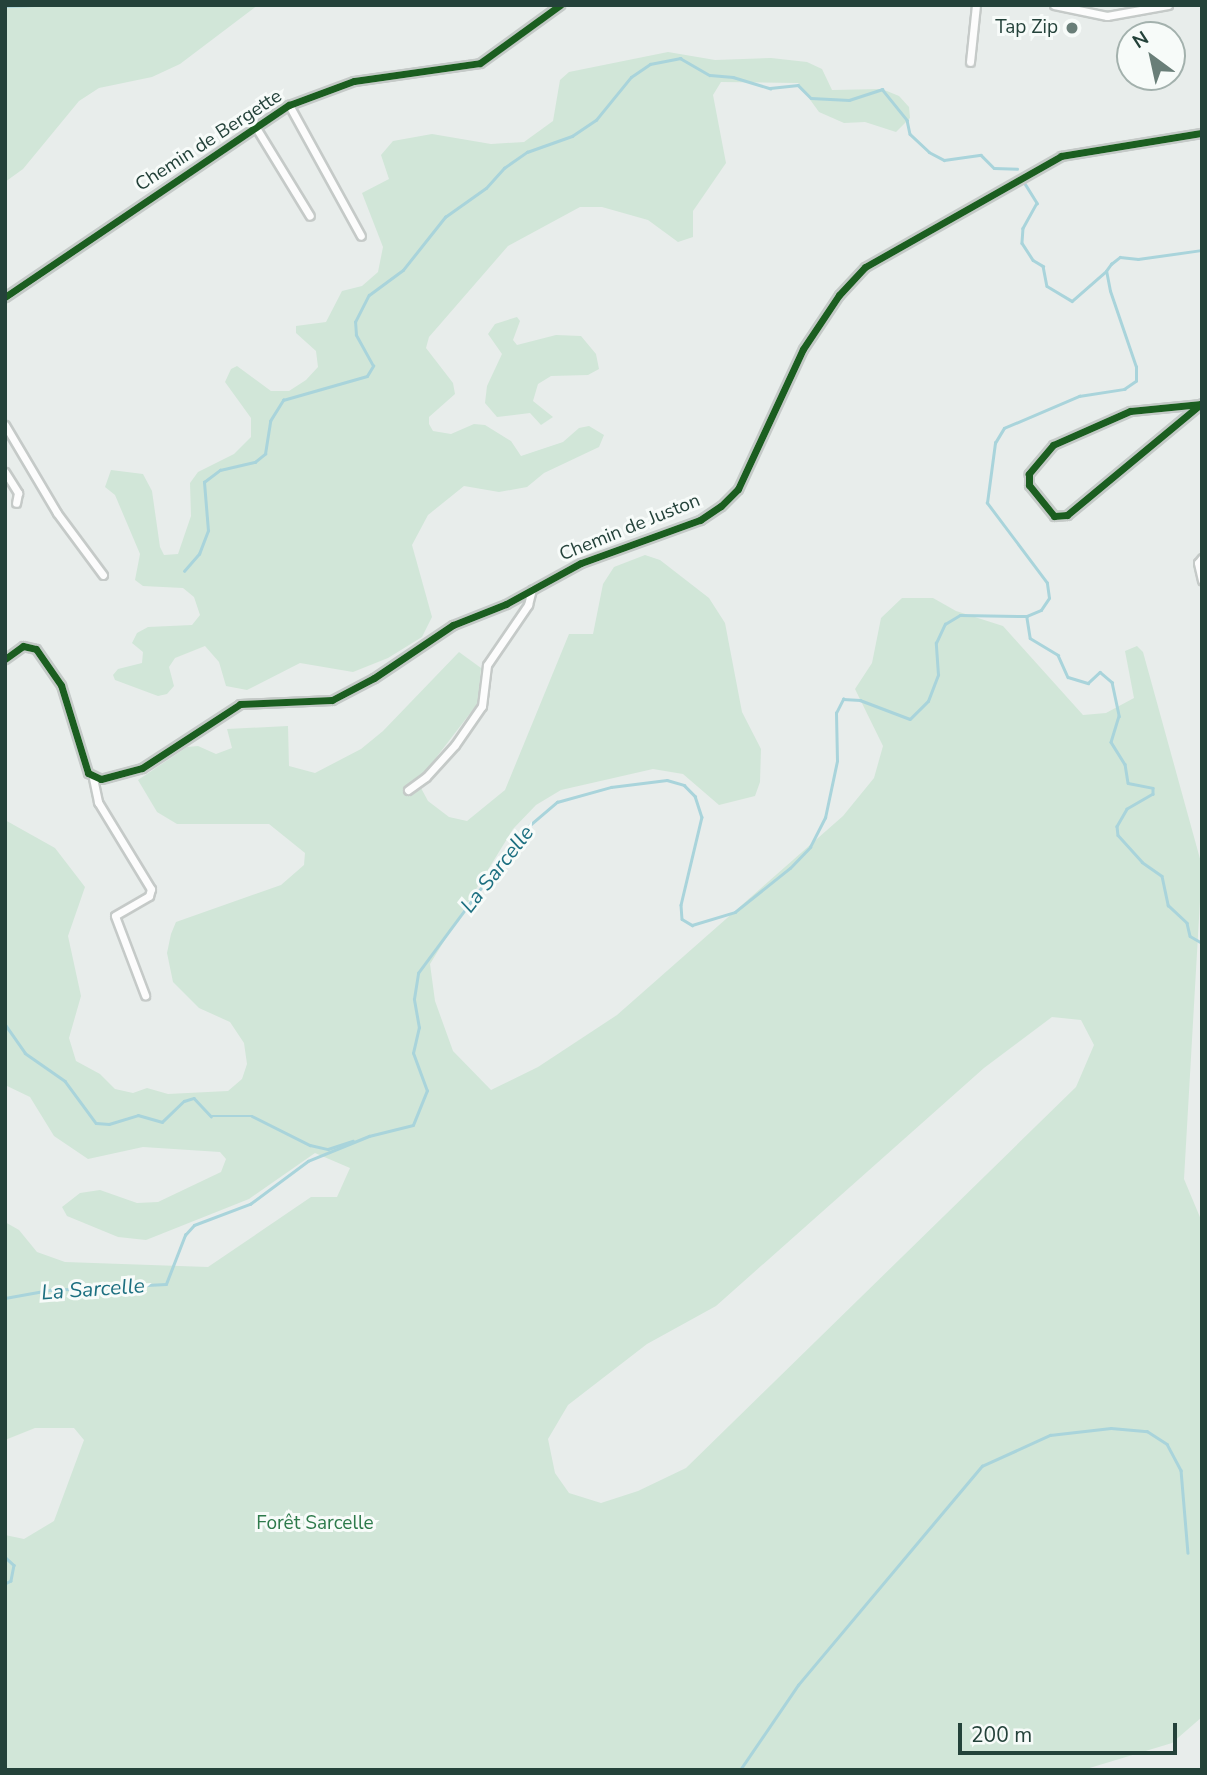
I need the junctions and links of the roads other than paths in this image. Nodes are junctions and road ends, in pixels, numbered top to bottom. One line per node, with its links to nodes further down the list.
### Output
1 (560, 5): 6 (street, Chemin de Bergette)
2 (976, 5): 5 (street)
3 (1054, 5): 4 (street)
4 (1168, 5)
5 (970, 62)
6 (289, 105): 7 (street, Chemin de Bergette); 10 (street)
7 (255, 126): 9 (street); 11 (street, Chemin de Bergette)
8 (1202, 133): 19 (street, Chemin de Juston)
9 (310, 216)
10 (361, 236)
11 (5, 297)
12 (1201, 403): 12 (street)
13 (5, 425): 17 (street)
14 (5, 472): 15 (street)
15 (16, 503)
16 (1202, 558): 18 (street)
17 (103, 575)
18 (1202, 582)
19 (532, 589): 21 (street, Chemin de Juston); 22 (street)
20 (5, 659): 21 (street)
21 (93, 778): 23 (street)
22 (408, 790)
23 (145, 995)

